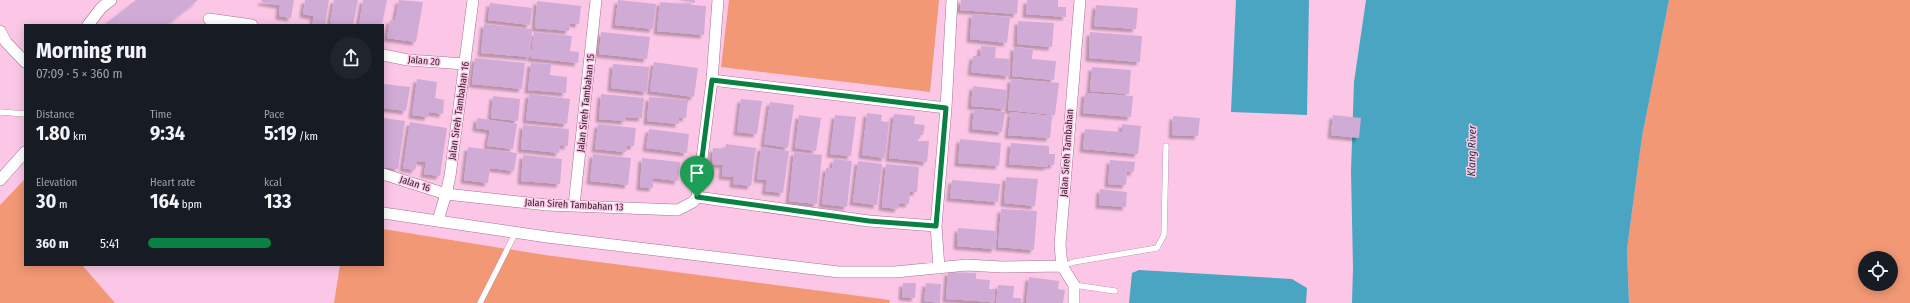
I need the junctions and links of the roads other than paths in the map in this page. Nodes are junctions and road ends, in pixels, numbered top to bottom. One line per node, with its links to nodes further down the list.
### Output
1 (111, 0): 7 (street)
2 (473, 0): 14 (street, Jalan Sireh Tambahan 16)
3 (596, 0): 25 (street, Jalan Sireh Tambahan 15)
4 (718, 0): 15 (street)
5 (952, 0): 16 (street)
6 (1080, 0): 30 (street, Jalan Sireh Tambahan)
7 (99, 4): 9 (street)
8 (209, 19): 10 (street)
9 (89, 24)
10 (245, 24)
11 (0, 31): 13 (street)
12 (384, 54): 14 (street, Jalan 20)
13 (24, 61)
14 (466, 64): 23 (street, Jalan Sireh Tambahan 16)
15 (712, 80): 16 (street); 24 (street)
16 (946, 108): 28 (street)
17 (0, 112): 18 (lane)
18 (24, 114)
19 (1166, 146): 30 (lane)
20 (24, 153): 22 (street)
21 (384, 174): 23 (street, Jalan 16)
22 (0, 180)
23 (446, 194): 25 (street, Jalan Sireh Tambahan 13); 27 (street, Jalan Sireh Tambahan 16)
24 (697, 197): 25 (street, Jalan Sireh Tambahan 13); 28 (street)
25 (574, 206)
26 (384, 213): 27 (street)
27 (438, 220): 29 (street)
28 (936, 226): 31 (street)
29 (516, 231): 31 (street); 34 (lane)
30 (1062, 266): 31 (street); 32 (street, Jalan Sireh Tambahan)
31 (940, 268)
32 (1074, 285): 33 (lane); 35 (street)
33 (1115, 291)
34 (480, 303)
35 (1074, 303)

